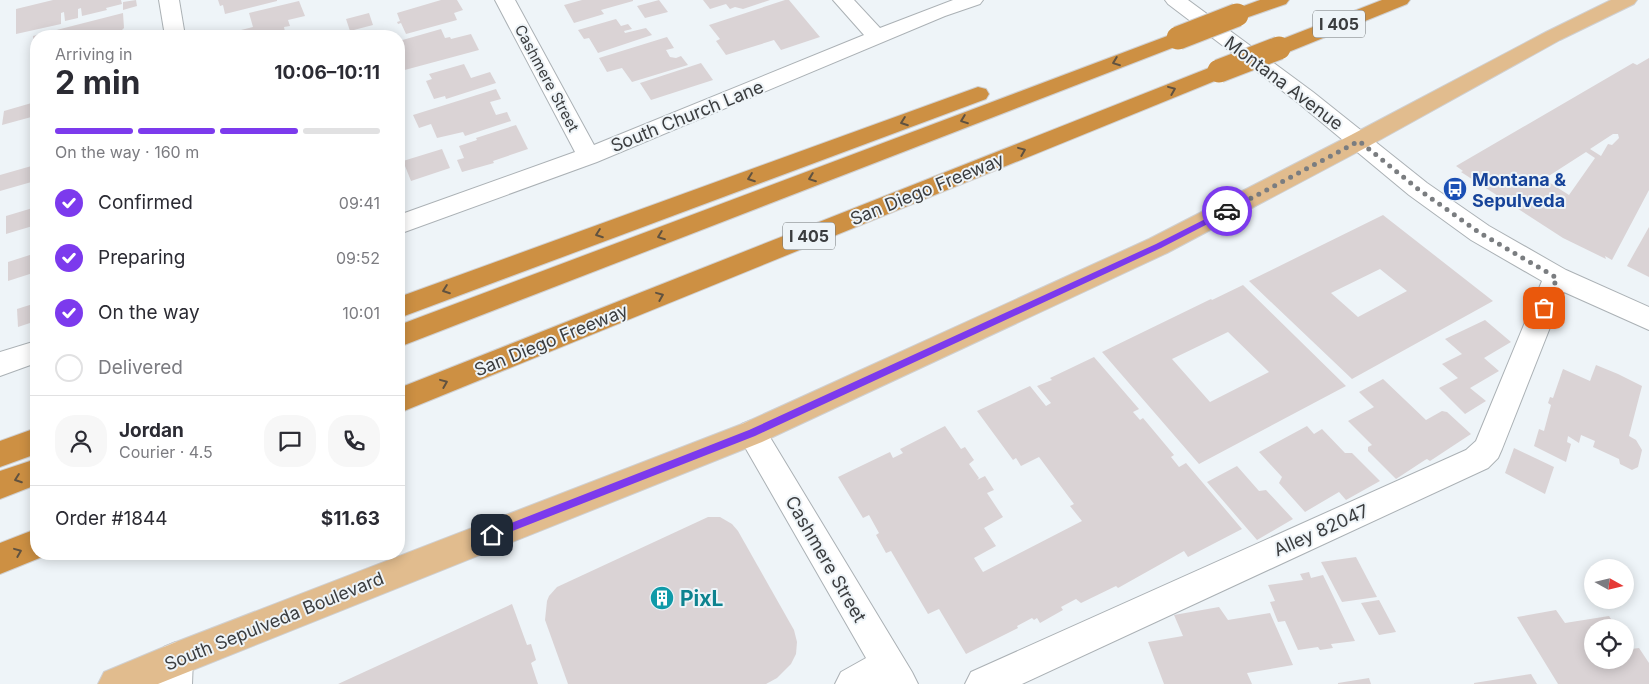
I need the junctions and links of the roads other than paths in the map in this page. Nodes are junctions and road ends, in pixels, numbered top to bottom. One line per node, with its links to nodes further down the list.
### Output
1 (169, 0): 10 (street)
2 (505, 0): 14 (street, Cashmere Street)
3 (843, 0): 12 (street)
4 (973, 0): 12 (street, South Church Lane)
5 (1175, 0): 13 (street, Montana Avenue)
6 (1279, 0): 9 (highway)
7 (1400, 0): 22 (highway, San Diego Freeway / I 405, one-way to 7, bridge)
8 (1627, 0): 13 (main road, South Sepulveda Boulevard)
9 (1229, 6): 11 (highway, bridge)
10 (174, 30)
11 (1170, 32): 17 (highway, one-way to 17); 19 (highway, one-way to 19)
12 (878, 38): 14 (street, South Church Lane)
13 (1359, 141): 16 (street, Montana Avenue); 23 (main road, South Sepulveda Boulevard)
14 (589, 156): 15 (street, South Church Lane)
15 (405, 223)
16 (1557, 278): 18 (street, Montana Avenue); 34 (street, Alley 82047)
17 (405, 306)
18 (1649, 319)
19 (405, 334)
20 (30, 354): 21 (street)
21 (0, 364)
22 (405, 399)
23 (752, 433): 30 (main road, South Sepulveda Boulevard); 31 (street, Cashmere Street)
24 (30, 443): 25 (highway)
25 (0, 454)
26 (30, 474): 27 (highway, one-way to 27)
27 (0, 485)
28 (30, 546): 29 (highway, one-way to 28)
29 (0, 559)
30 (175, 671): 32 (main road, South Sepulveda Boulevard)
31 (894, 675): 33 (street)
32 (116, 684)
33 (852, 684)
34 (983, 684)

